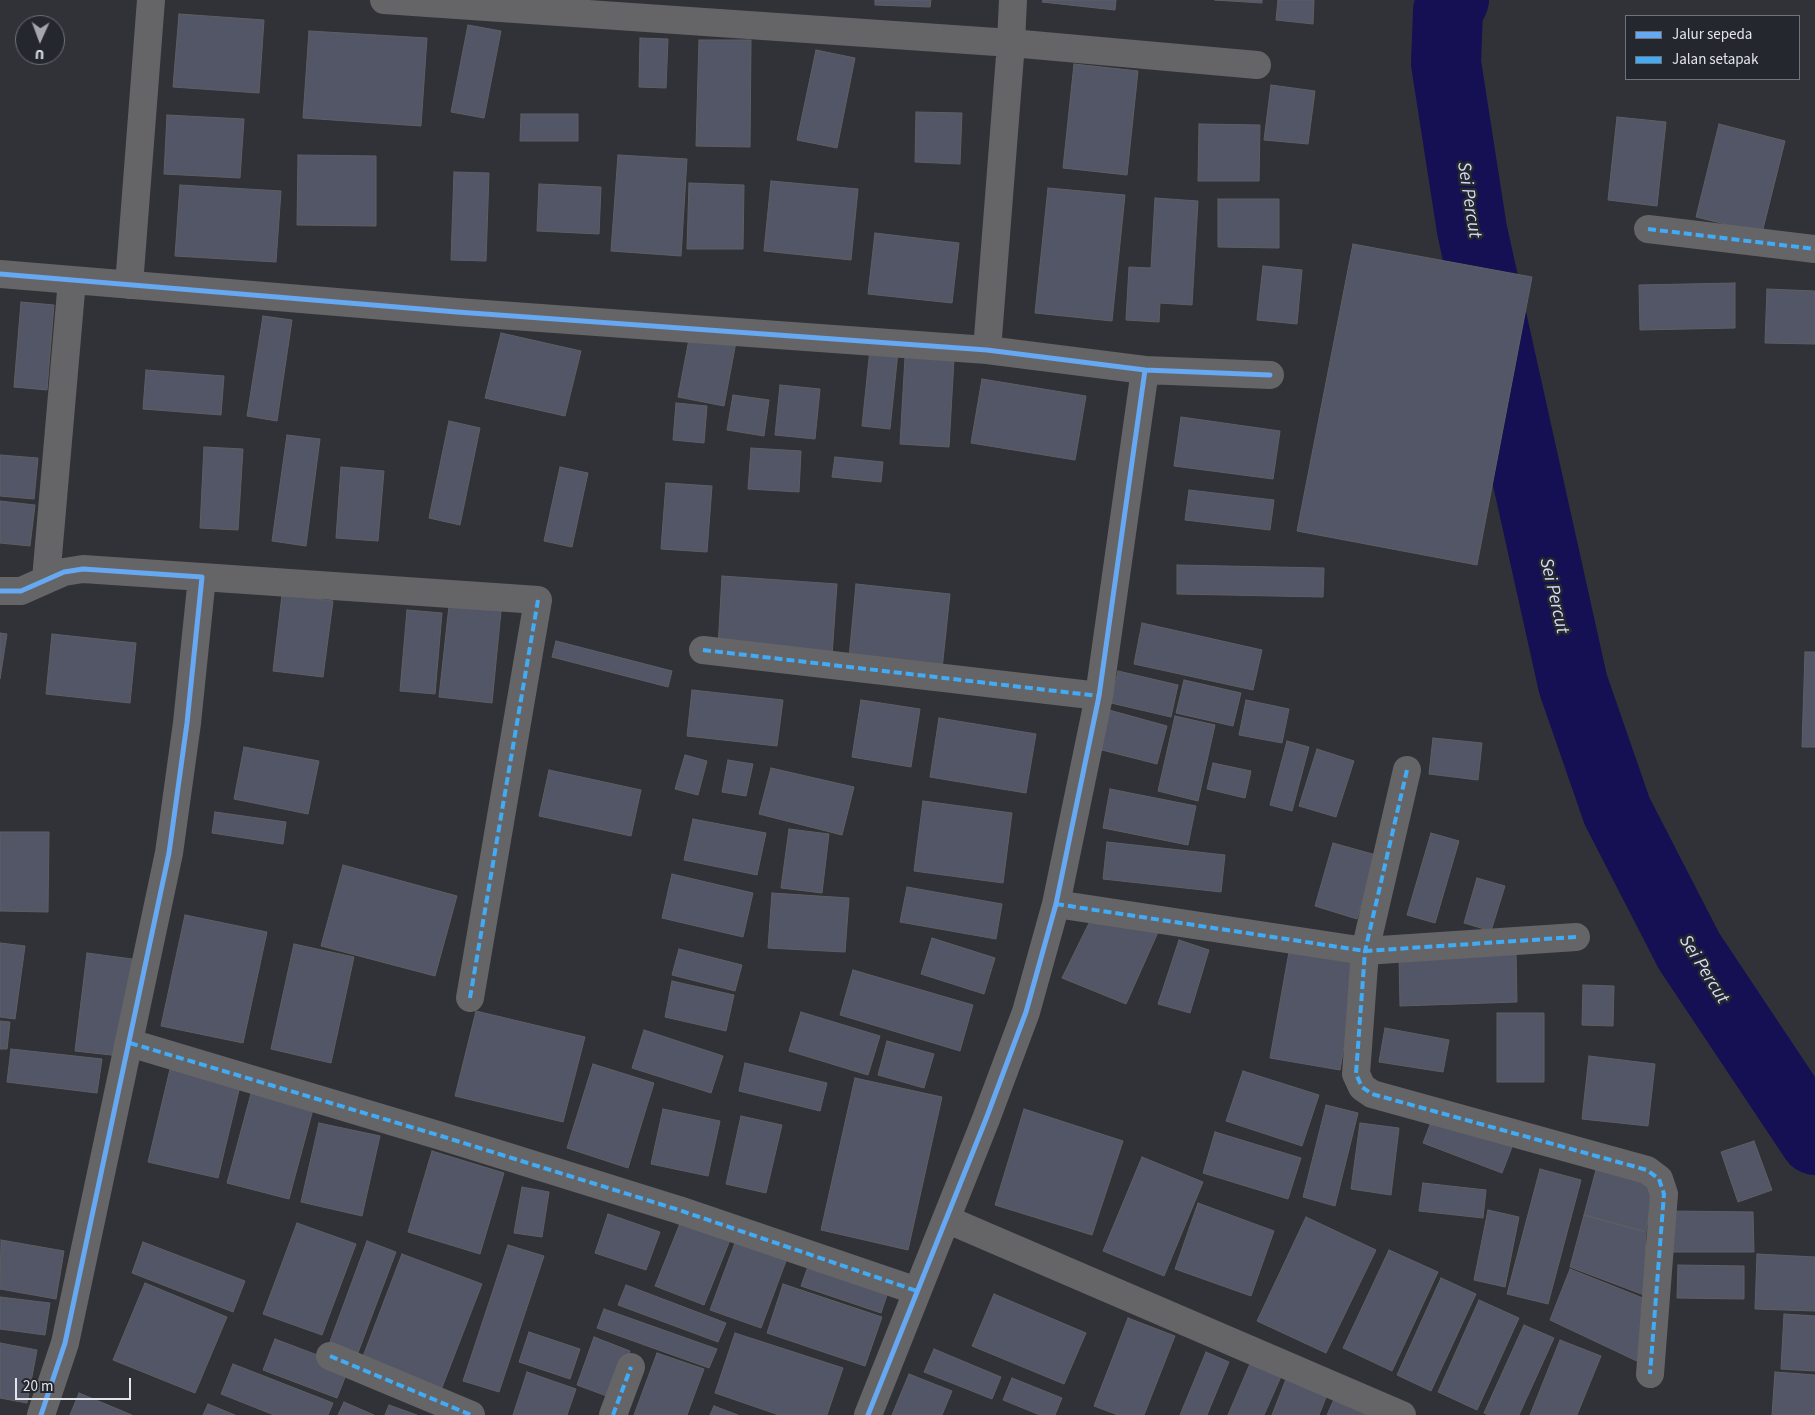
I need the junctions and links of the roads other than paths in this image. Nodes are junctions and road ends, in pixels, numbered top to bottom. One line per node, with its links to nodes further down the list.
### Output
1 (151, 0): 10 (street)
2 (384, 0): 4 (street)
3 (1012, 0): 4 (street)
4 (1011, 43): 5 (street); 11 (street)
5 (1257, 65)
6 (1648, 229): 7 (street)
7 (1815, 249)
8 (0, 274): 9 (street)
9 (72, 280): 10 (street); 15 (street)
10 (129, 285): 11 (street)
11 (987, 350): 12 (street)
12 (1145, 370): 13 (street); 18 (street)
13 (1270, 375)
14 (202, 577): 15 (street); 23 (street); 24 (street)
15 (46, 579): 16 (street)
16 (0, 591)
17 (703, 650): 18 (street)
18 (1099, 696): 20 (street)
19 (1407, 770): 22 (street)
20 (1056, 904): 22 (street); 25 (street)
21 (1576, 937): 22 (street)
22 (1365, 951): 29 (street)
23 (470, 998)
24 (130, 1043): 26 (street); 30 (street)
25 (946, 1218): 26 (street); 34 (street)
26 (918, 1291): 33 (street)
27 (330, 1356): 31 (street)
28 (631, 1367): 32 (street)
29 (1650, 1374)
30 (41, 1415)
31 (471, 1415)
32 (614, 1415)
33 (868, 1415)
34 (1402, 1415)

